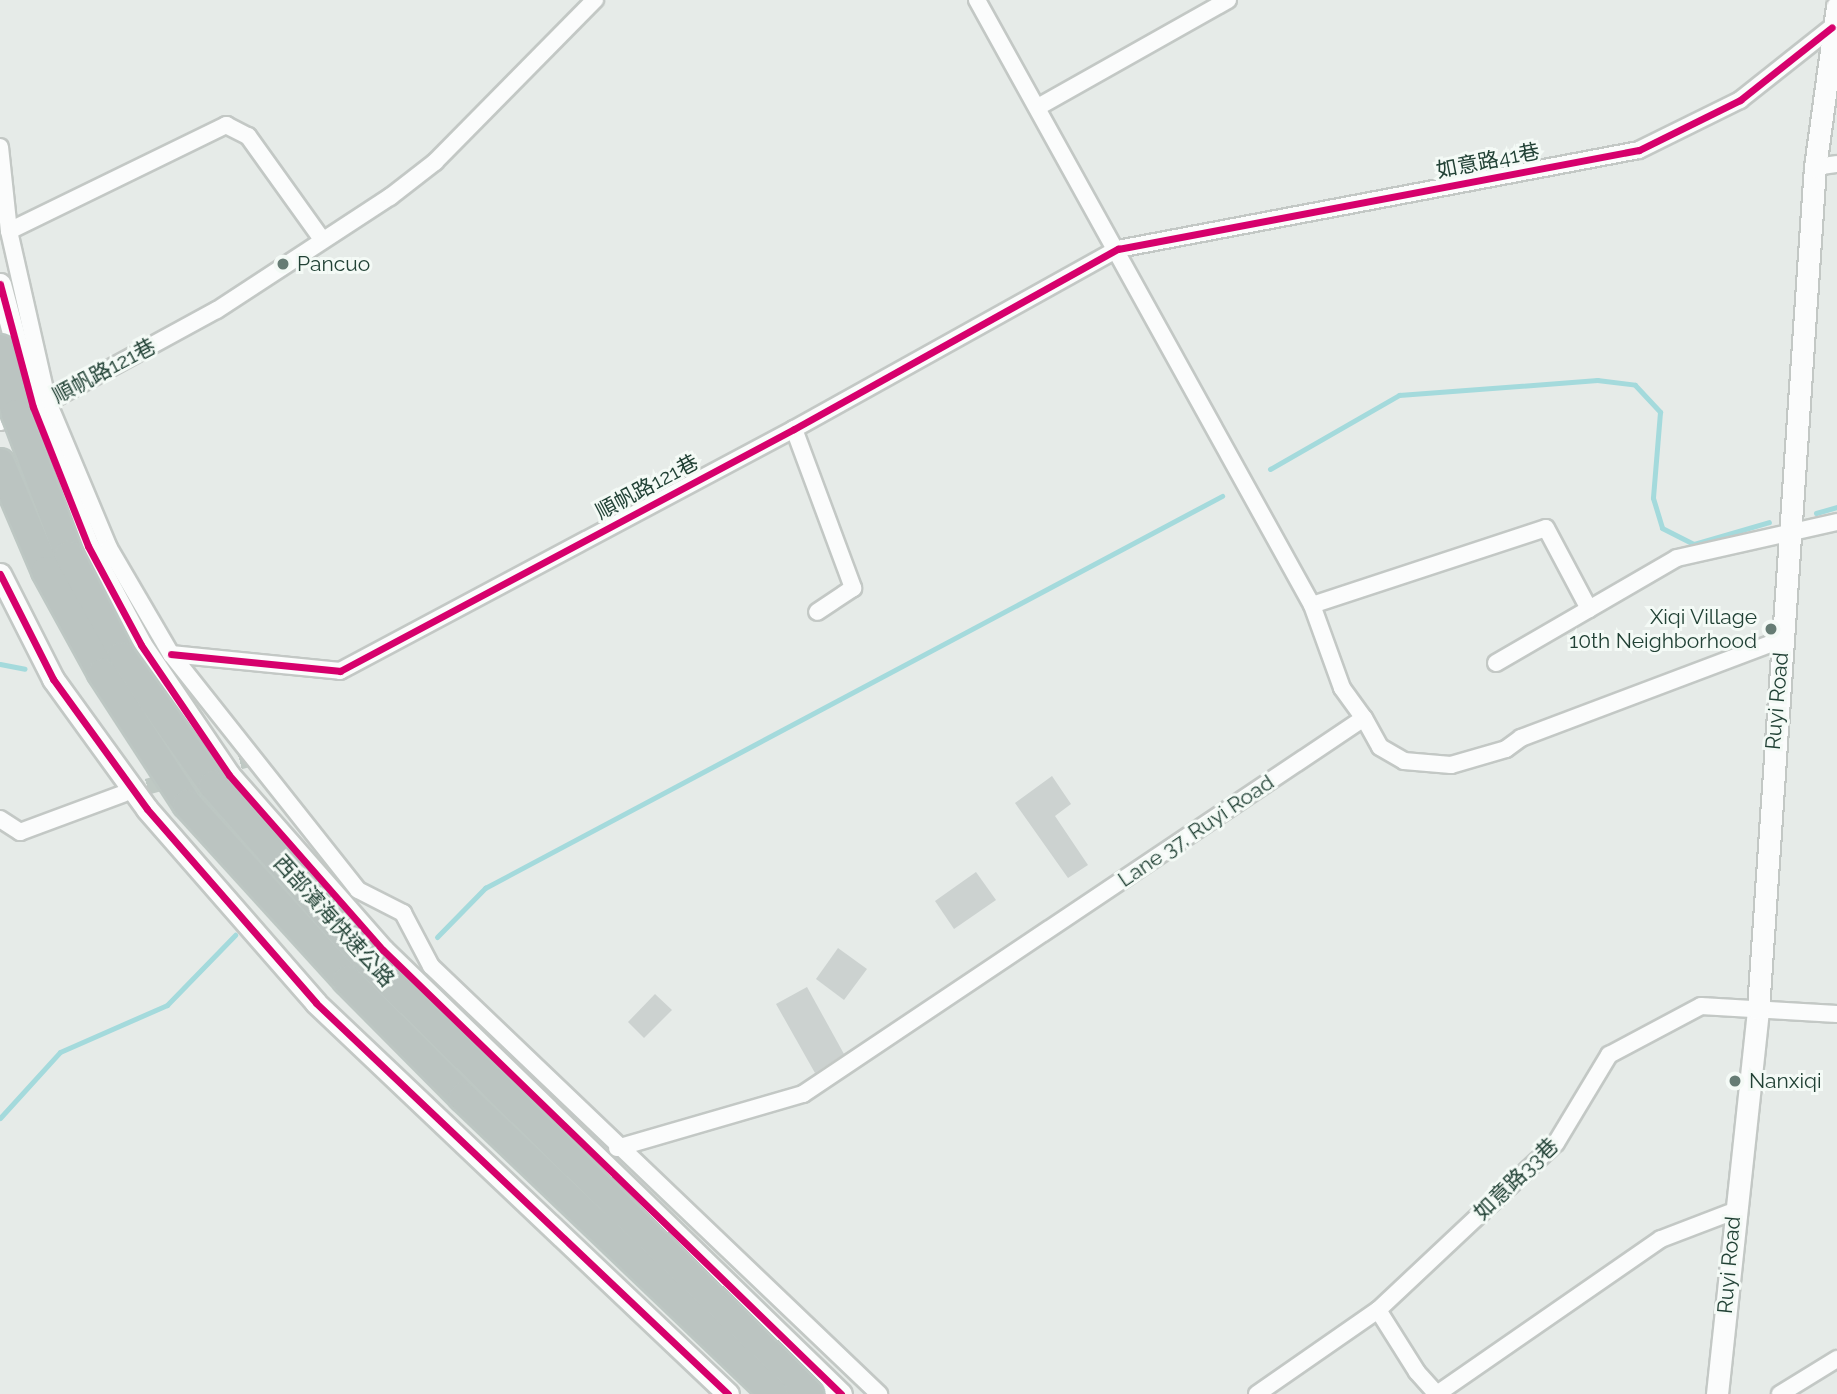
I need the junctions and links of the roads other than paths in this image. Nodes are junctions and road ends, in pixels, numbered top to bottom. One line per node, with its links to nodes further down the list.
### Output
1 (595, 0): 10 (street, 順帆路121巷)
2 (977, 0): 5 (street)
3 (1228, 0): 5 (street)
4 (1835, 17): 8 (street, Ruyi Road); 11 (street, 如意路41巷)
5 (1038, 107): 11 (street)
6 (0, 147): 9 (street)
7 (1837, 164): 8 (street)
8 (1815, 167): 19 (street, Ruyi Road)
9 (9, 231): 10 (street); 14 (street)
10 (321, 238): 14 (street, 順帆路121巷)
11 (1118, 250): 16 (street, 順帆路121巷); 21 (street)
12 (0, 284): 14 (street)
13 (0, 349): 39 (highway, 西部濱海快速公路, bridge)
14 (41, 404): 15 (street, 順帆路121巷); 25 (street); 40 (street)
15 (0, 422)
16 (794, 429): 23 (street); 25 (street, 順帆路121巷)
17 (0, 463): 38 (highway, 西部濱海快速公路, bridge)
18 (1837, 522): 19 (street)
19 (1793, 534): 22 (street); 24 (street, Ruyi Road)
20 (0, 574): 37 (street)
21 (1312, 604): 22 (street); 27 (street)
22 (1589, 609): 26 (street)
23 (817, 612)
24 (1783, 639): 27 (street); 30 (street, Ruyi Road)
25 (171, 654): 32 (street)
26 (1496, 663)
27 (1364, 718): 32 (street, Lane 37, Ruyi Road)
28 (123, 794): 29 (street)
29 (0, 819)
30 (1758, 1009): 31 (street, 如意路33巷); 33 (street, Ruyi Road); 34 (street, 如意路33巷)
31 (1837, 1014)
32 (617, 1148): 41 (street)
33 (1734, 1211): 36 (street, Ruyi Road); 43 (street)
34 (1378, 1310): 42 (street, 如意路33巷); 43 (street)
35 (1837, 1359): 44 (street)
36 (1714, 1393)
37 (728, 1394)
38 (774, 1394)
39 (809, 1394)
40 (841, 1394)
41 (878, 1394)
42 (1257, 1394)
43 (1438, 1394)
44 (1780, 1394)

